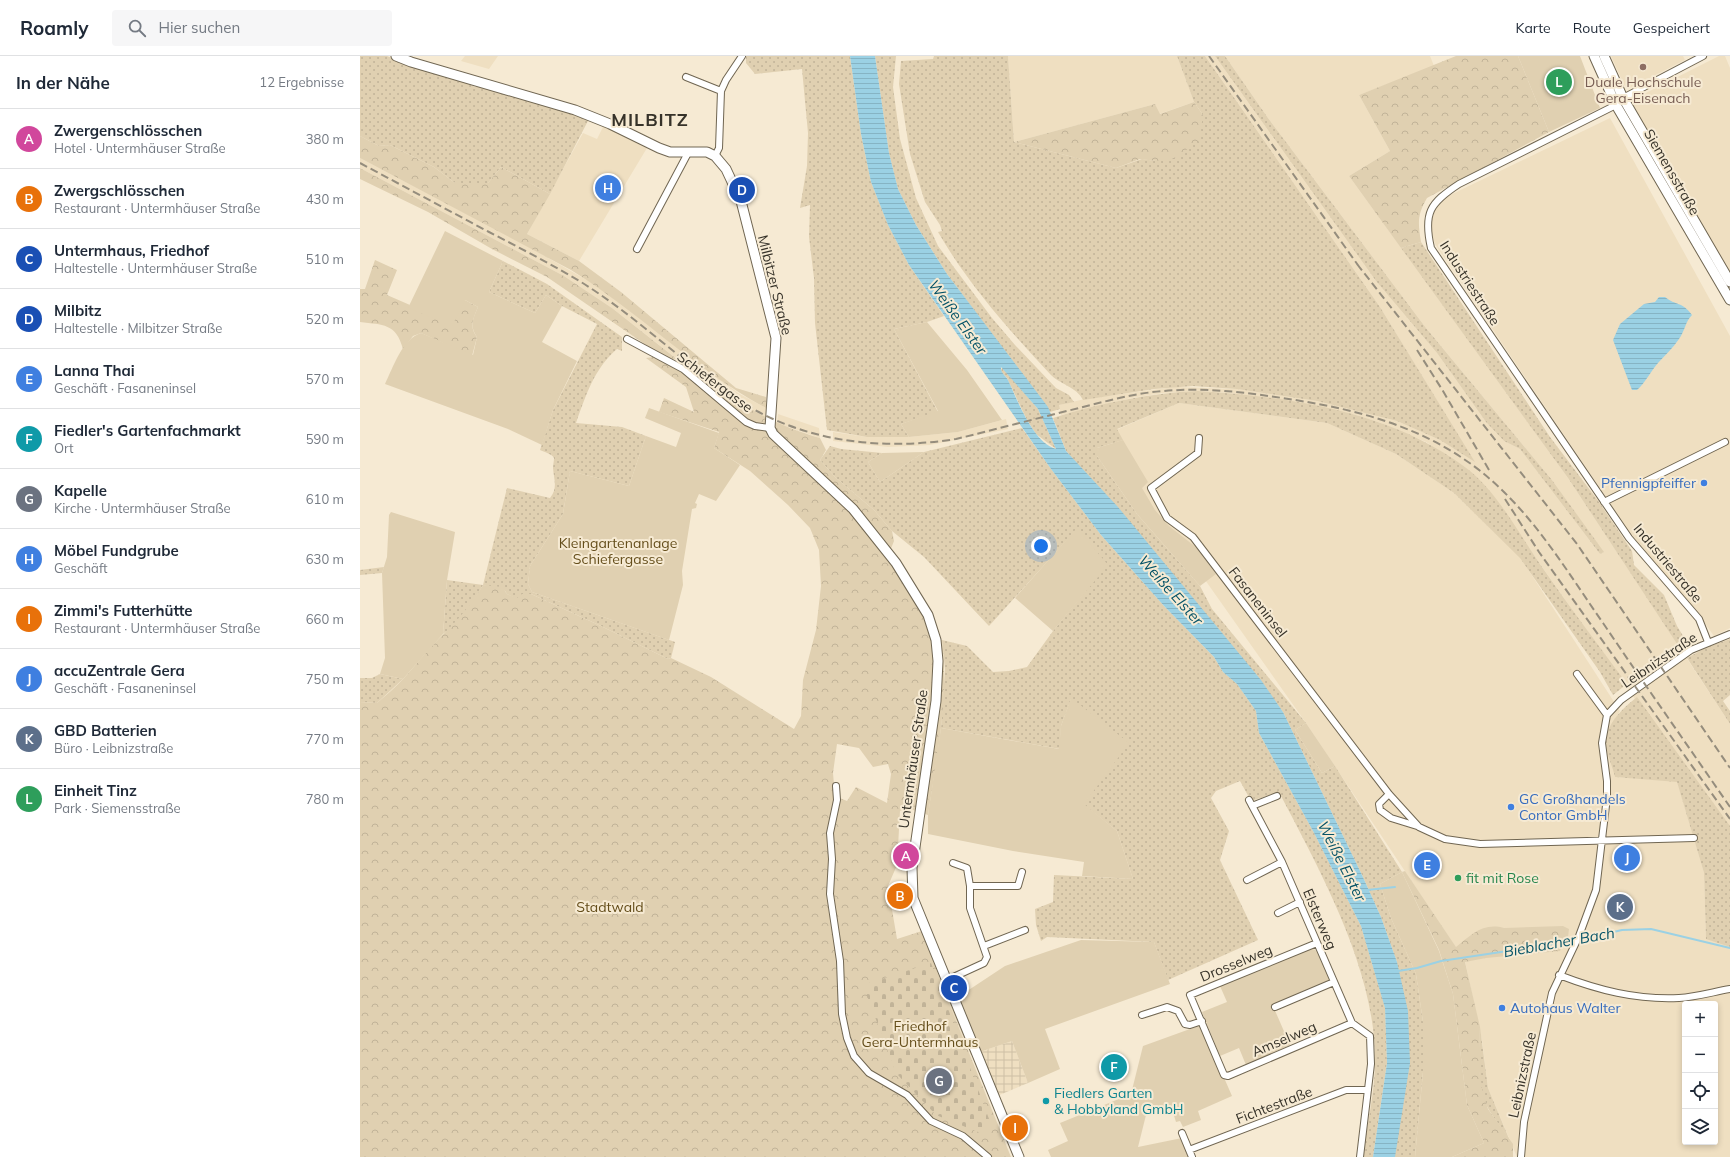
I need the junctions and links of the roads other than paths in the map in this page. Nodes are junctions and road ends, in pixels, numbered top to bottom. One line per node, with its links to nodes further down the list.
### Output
1 (396, 56): 9 (main road)
2 (742, 56): 7 (street)
3 (1594, 56): 8 (main road, Siemensstraße)
4 (1604, 56): 8 (main road, Siemensstraße)
5 (1703, 56): 8 (street, Industriestraße)
6 (686, 77): 7 (street)
7 (722, 91): 10 (street)
8 (1620, 101): 12 (main road, Siemensstraße); 13 (main road, Siemensstraße); 18 (street, Industriestraße)
9 (688, 153): 10 (main road); 11 (street)
10 (716, 156): 15 (main road, Milbitzer Straße)
11 (637, 249)
12 (1730, 282)
13 (1730, 300)
14 (627, 339): 15 (street, Schiefergasse)
15 (770, 428): 42 (main road, Untermhäuser Straße)
16 (1199, 438): 24 (street, Fasaneninsel)
17 (1725, 442): 18 (street)
18 (1604, 502): 20 (street, Industriestraße)
19 (1730, 634): 20 (street, Leibnizstraße)
20 (1708, 642): 22 (street, Leibnizstraße)
21 (1576, 674): 22 (street)
22 (1607, 715): 30 (street, Leibnizstraße)
23 (836, 786): 53 (street)
24 (1389, 794): 28 (street, Fasaneninsel); 28 (street, Fasaneninsel)
25 (1277, 796): 27 (street)
26 (1249, 800): 27 (street, Elsterweg)
27 (1252, 806): 31 (street, Elsterweg)
28 (1418, 827): 30 (street, Fasaneninsel)
29 (1694, 838): 30 (street, Fasaneninsel)
30 (1602, 841): 41 (street, Leibnizstraße)
31 (1282, 862): 34 (street); 36 (street, Elsterweg)
32 (953, 863): 35 (street)
33 (1022, 872): 35 (street)
34 (1247, 880)
35 (970, 886): 40 (street)
36 (1300, 902): 37 (street); 39 (street, Elsterweg)
37 (1278, 913)
38 (1025, 930): 40 (street)
39 (1317, 942): 43 (street, Elsterweg); 47 (street, Drosselweg)
40 (984, 946): 42 (street)
41 (1559, 975): 44 (street); 57 (street, Leibnizstraße)
42 (947, 980): 54 (main road, Untermhäuser Straße)
43 (1334, 982): 45 (street); 48 (street, Elsterweg)
44 (1730, 989)
45 (1276, 1007)
46 (1142, 1015): 47 (street)
47 (1202, 1021): 49 (street, Drosselweg)
48 (1352, 1024): 49 (street, Amselweg); 50 (street)
49 (1224, 1075)
50 (1368, 1090): 52 (street, Fichtestraße); 56 (street)
51 (1182, 1133): 52 (street)
52 (1189, 1150): 55 (street)
53 (988, 1157)
54 (1019, 1157)
55 (1192, 1157)
56 (1360, 1157)
57 (1521, 1157)

